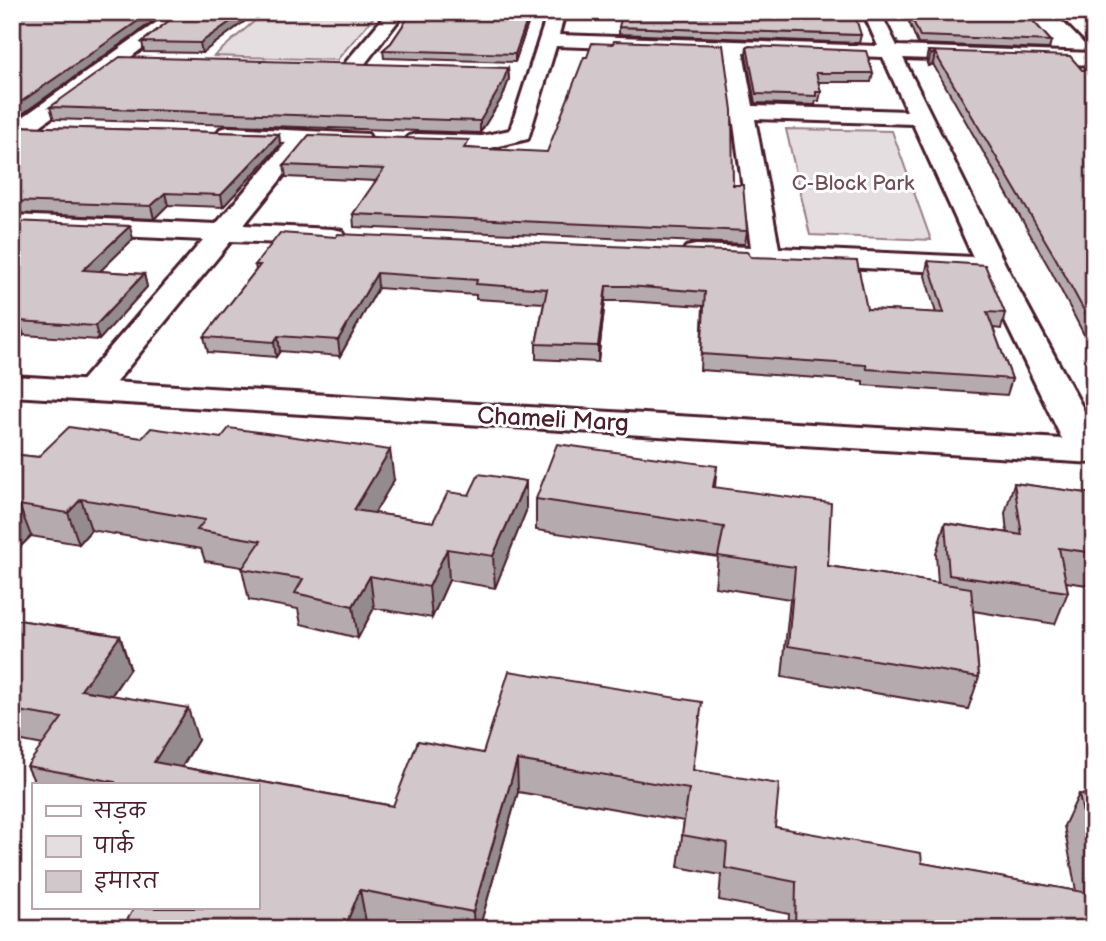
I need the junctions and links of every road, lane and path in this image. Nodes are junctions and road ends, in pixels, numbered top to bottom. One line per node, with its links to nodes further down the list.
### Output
1 (182, 12): 10 (street)
2 (397, 12): 13 (street)
3 (557, 12): 6 (street)
4 (871, 12): 9 (street)
5 (1065, 12): 7 (street)
6 (547, 40): 8 (street); 19 (street)
7 (1094, 40)
8 (733, 46): 9 (street); 14 (street)
9 (889, 51): 11 (street); 15 (street)
10 (118, 59): 12 (street); 16 (street)
11 (1094, 59)
12 (146, 60)
13 (379, 67)
14 (742, 112): 15 (street); 24 (street)
15 (922, 118): 25 (street)
16 (18, 127): 17 (street)
17 (66, 129)
18 (205, 134): 19 (street)
19 (303, 137): 21 (street)
20 (12, 223): 21 (street)
21 (223, 232): 22 (street); 27 (street)
22 (362, 239)
23 (669, 252): 24 (street)
24 (766, 256): 25 (street)
25 (992, 266): 28 (street)
26 (12, 386): 27 (street, Chameli Marg)
27 (91, 391): 28 (street, Chameli Marg)
28 (1090, 451)

